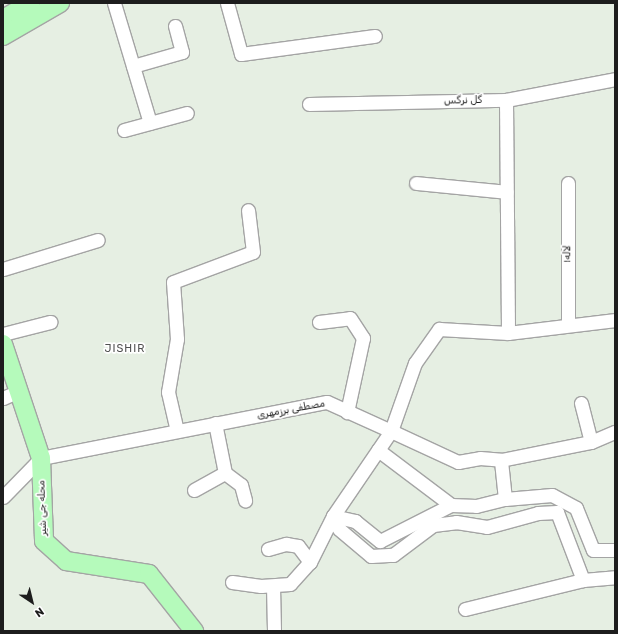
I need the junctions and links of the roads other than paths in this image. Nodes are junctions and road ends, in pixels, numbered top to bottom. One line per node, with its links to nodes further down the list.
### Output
1 (31, 3): 5 (main road)
2 (60, 3): 7 (main road)
3 (114, 3): 9 (street)
4 (227, 3): 8 (street)
5 (3, 19)
6 (175, 26): 9 (street)
7 (3, 36)
8 (375, 36)
9 (133, 66): 14 (street)
10 (615, 79): 11 (street, گل نرگس)
11 (506, 100): 12 (street, گل نرگس); 18 (street)
12 (309, 104)
13 (187, 113): 14 (street)
14 (150, 123): 15 (street)
15 (124, 130)
16 (416, 183): 18 (street)
17 (568, 183): 25 (street, لاله۱)
18 (507, 192): 26 (street)
19 (248, 210): 34 (street)
20 (98, 240): 21 (street)
21 (3, 269)
22 (615, 320): 25 (street)
23 (50, 322): 27 (street)
24 (319, 322): 32 (street)
25 (568, 325): 26 (street)
26 (508, 333): 35 (street)
27 (3, 334)
28 (3, 344): 29 (main road, محله جی شیر)
29 (19, 391): 30 (street); 39 (main road, محله جی شیر)
30 (3, 398)
31 (581, 403): 37 (street)
32 (347, 412): 33 (street, مصطفی برزمهری); 35 (street, مصطفی برزمهری)
33 (215, 423): 34 (street, مصطفی برزمهری); 41 (street)
34 (177, 430): 39 (street, مصطفی برزمهری)
35 (391, 431): 38 (street); 40 (street, مصطفی برزمهری)
36 (615, 432): 37 (street, مصطفی برزمهری)
37 (591, 442): 40 (street, مصطفی برزمهری)
38 (378, 450): 46 (street); 47 (street)
39 (41, 458): 43 (street); 56 (main road, محله جی شیر)
40 (501, 460): 44 (street)
41 (225, 473): 42 (street); 45 (street)
42 (194, 490)
43 (3, 497)
44 (506, 499): 46 (street); 49 (street)
45 (245, 500)
46 (451, 505): 47 (street)
47 (333, 516): 50 (street); 52 (street)
48 (268, 549): 50 (street)
49 (615, 550)
50 (310, 562): 54 (street)
51 (615, 577): 52 (street)
52 (583, 580): 55 (street)
53 (232, 582): 54 (street)
54 (273, 586): 57 (street)
55 (465, 609)
56 (194, 631)
57 (274, 631)

